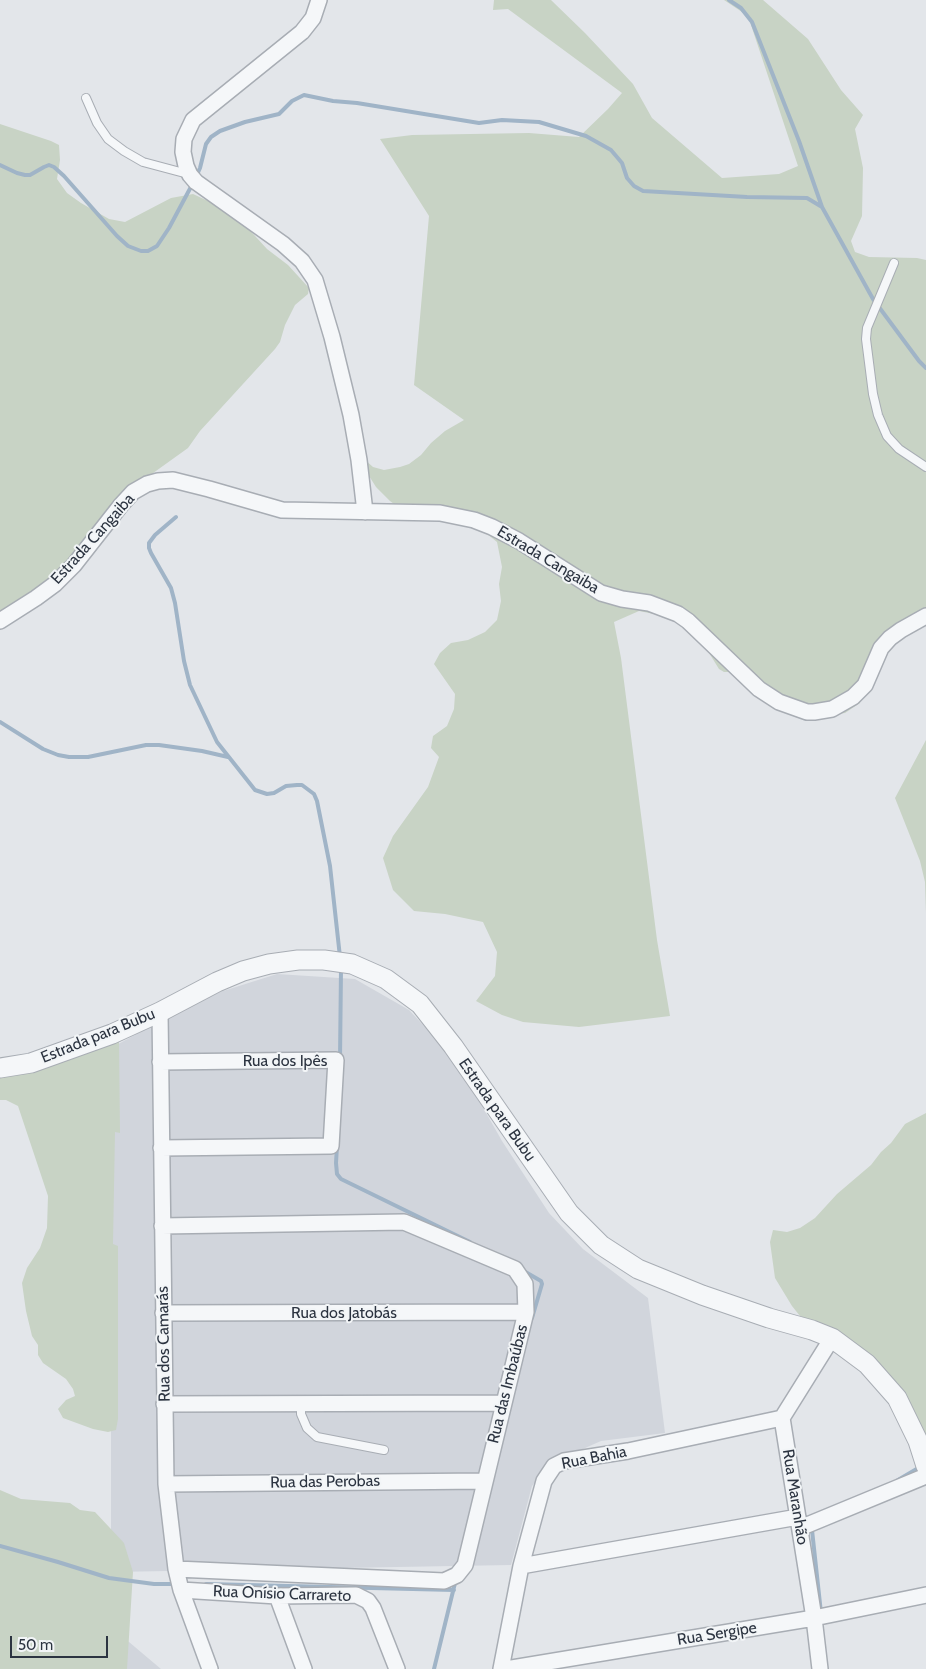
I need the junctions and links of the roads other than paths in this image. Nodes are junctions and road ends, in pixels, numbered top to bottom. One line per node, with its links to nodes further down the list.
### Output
1 (319, 0): 3 (street)
2 (86, 98): 3 (lane)
3 (190, 174): 6 (street)
4 (894, 263): 5 (lane)
5 (926, 467)
6 (365, 512): 7 (street, Estrada Cangaiba); 8 (street, Estrada Cangaiba)
7 (926, 616)
8 (0, 621)
9 (160, 1012): 10 (street, Rua dos Camarás); 11 (street, Estrada para Bubu); 16 (street, Estrada para Bubu)
10 (160, 1062): 12 (street, Rua dos Camarás); 12 (street, Rua dos Ipês)
11 (0, 1068)
12 (161, 1148): 13 (street, Rua dos Camarás)
13 (162, 1226): 14 (street, Rua das Imbaúbas); 15 (street, Rua dos Camarás)
14 (526, 1312): 15 (street, Rua dos Jatobás); 17 (street, Rua das Imbaúbas)
15 (163, 1314): 18 (street, Rua dos Camarás)
16 (832, 1338): 20 (street); 22 (street, Estrada para Bubu)
17 (504, 1403): 19 (street); 24 (street, Rua das Imbaúbas)
18 (164, 1404): 19 (street); 25 (street, Rua dos Camarás)
19 (301, 1404): 21 (lane)
20 (782, 1418): 26 (street, Rua Maranhão); 27 (street, Rua Bahia)
21 (384, 1450)
22 (926, 1466)
23 (926, 1476): 26 (street)
24 (485, 1481): 25 (street, Rua das Perobas); 28 (street, Rua das Imbaúbas)
25 (166, 1484): 28 (street, Rua dos Camarás)
26 (799, 1523): 27 (street); 32 (street, Rua Maranhão)
27 (521, 1566): 36 (street, Rua Bahia)
28 (176, 1569): 29 (street, Rua dos Camarás)
29 (181, 1590): 31 (street, Rua Onísio Carrareto); 33 (street, Rua dos Camarás)
30 (926, 1595): 32 (street, Rua Sergipe)
31 (277, 1596): 34 (street); 35 (street, Rua Onísio Carrareto)
32 (814, 1618): 37 (street, Rua Sergipe); 38 (street, Rua Maranhão)
33 (210, 1669)
34 (304, 1669)
35 (397, 1669)
36 (501, 1669)
37 (506, 1669)
38 (820, 1669)

